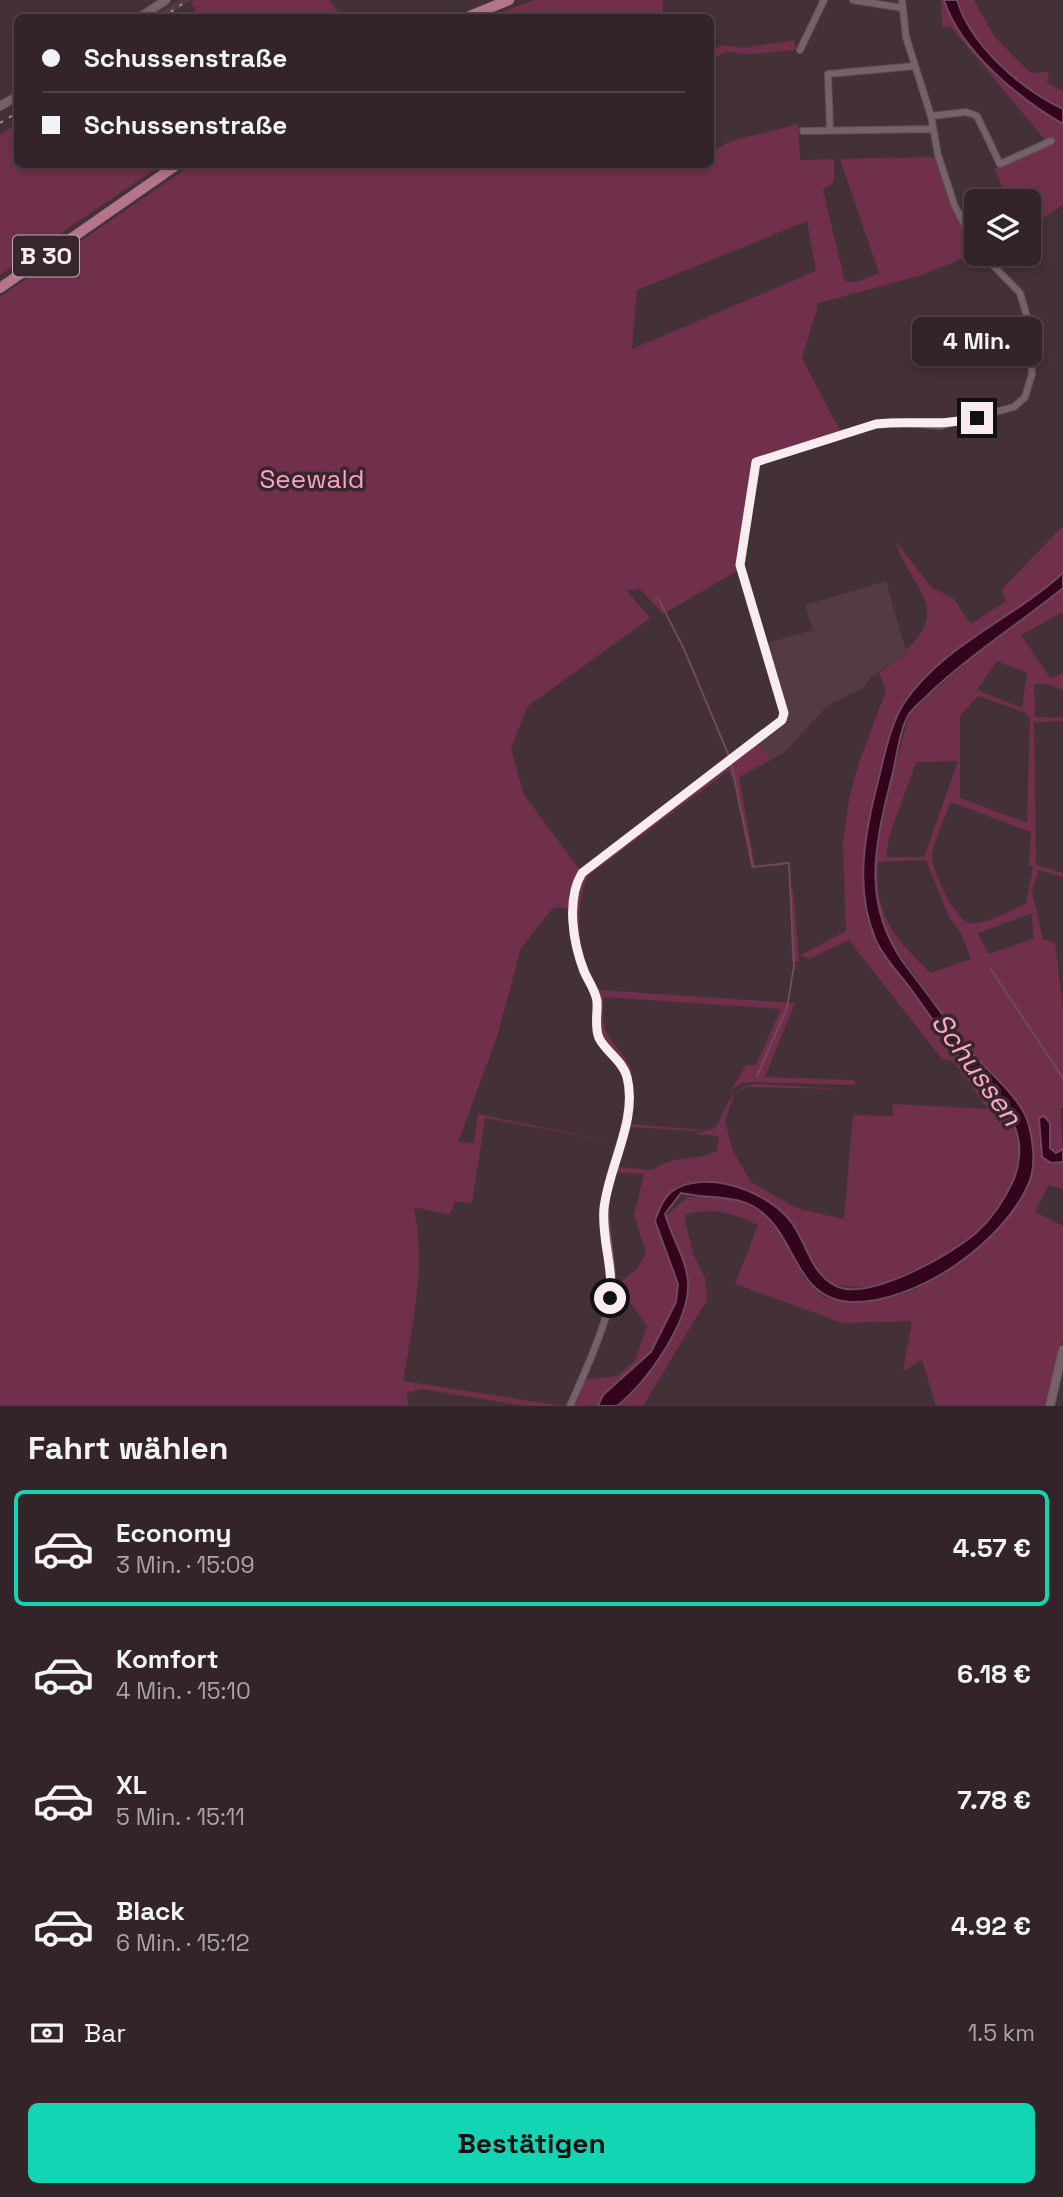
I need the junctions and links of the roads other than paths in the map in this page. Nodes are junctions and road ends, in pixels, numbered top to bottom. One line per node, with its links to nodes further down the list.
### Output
1 (166, 0): 8 (street)
2 (509, 0): 9 (main road)
3 (824, 0): 10 (street)
4 (853, 0): 6 (street)
5 (902, 0): 7 (street)
6 (879, 3): 7 (street)
7 (903, 8): 11 (street)
8 (145, 14)
9 (475, 14)
10 (800, 50)
11 (915, 66): 12 (street); 13 (street)
12 (931, 116): 14 (street); 16 (street)
13 (830, 129): 14 (street); 15 (street)
14 (932, 129): 18 (street)
15 (803, 131)
16 (1051, 141)
17 (172, 168): 20 (main road, B 30)
18 (964, 224)
19 (994, 266): 22 (street)
20 (0, 288)
21 (1063, 1350): 23 (street)
22 (570, 1406)
23 (1049, 1406)

